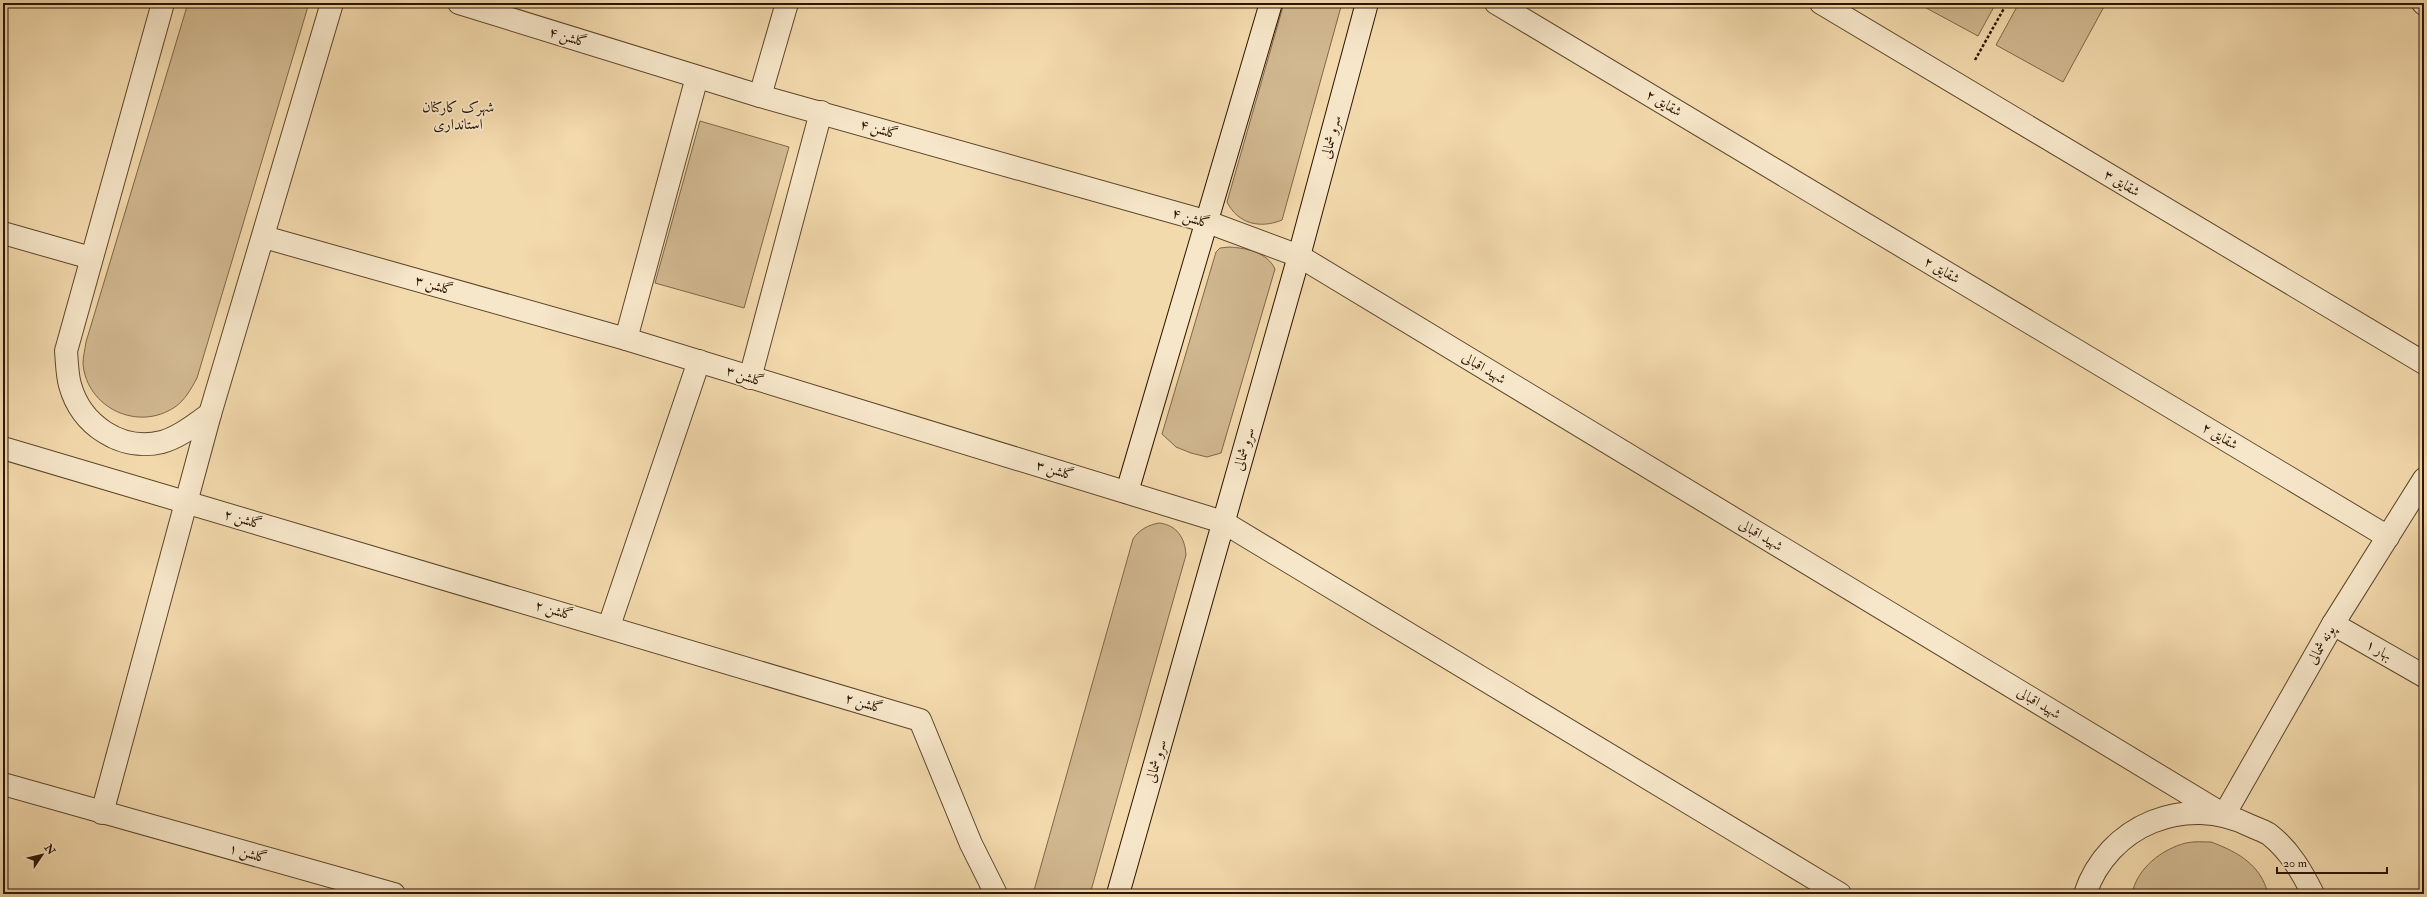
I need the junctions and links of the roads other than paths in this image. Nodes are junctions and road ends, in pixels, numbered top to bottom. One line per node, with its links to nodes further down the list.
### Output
1 (163, 3): 16 (street)
2 (332, 3): 14 (street)
3 (459, 3): 9 (street, گلشن ۴)
4 (787, 3): 10 (street)
5 (1271, 3): 12 (street)
6 (1368, 3): 15 (street, سرو شمالی)
7 (1496, 3): 27 (street, شقایق ۲)
8 (1821, 3): 19 (street, شقایق ۳)
9 (697, 77): 10 (street, گلشن ۴); 17 (street)
10 (760, 96): 11 (street, گلشن ۴)
11 (820, 112): 12 (street, گلشن ۴); 20 (street)
12 (1205, 222): 15 (street, گلشن ۴); 24 (street)
13 (3, 233): 16 (street)
14 (264, 237): 17 (street, گلشن ۳); 21 (street)
15 (1299, 256): 26 (street, سرو شمالی); 33 (street, شهید اقبالی)
16 (91, 258): 21 (street)
17 (626, 339): 18 (street, گلشن ۳)
18 (700, 361): 20 (street, گلشن ۳); 29 (street)
19 (2424, 363)
20 (750, 378): 24 (street, گلشن ۳)
21 (210, 414): 25 (street)
22 (3, 448): 25 (street, گلشن ۲)
23 (2424, 479): 27 (street, پونه شمالی)
24 (1127, 492): 26 (street, گلشن ۳)
25 (187, 503): 29 (street, گلشن ۲); 32 (street)
26 (1224, 522): 36 (street, سرو شمالی); 37 (street, گلشن ۳)
27 (2388, 536): 28 (street, پونه شمالی)
28 (2333, 624): 30 (street, بهار ۱); 33 (street, پونه شمالی)
29 (609, 626): 35 (street, گلشن ۲)
30 (2424, 676)
31 (3, 784): 32 (street, گلشن ۱)
32 (102, 813): 34 (street, گلشن ۱)
33 (2224, 815): 38 (street); 39 (street)
34 (394, 894)
35 (996, 894)
36 (1118, 894)
37 (1840, 894)
38 (2085, 894)
39 (2313, 894)

